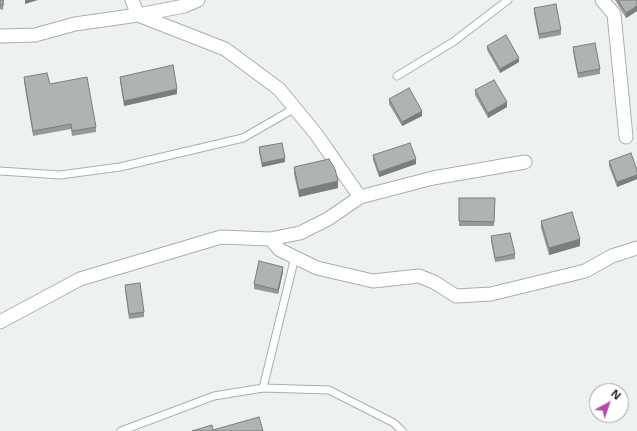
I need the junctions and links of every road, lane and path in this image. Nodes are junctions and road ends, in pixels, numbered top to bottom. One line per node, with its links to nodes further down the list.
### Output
1 (132, 0): 5 (street)
2 (198, 0): 5 (street)
3 (508, 0): 7 (lane)
4 (602, 0): 9 (street)
5 (138, 15): 6 (street); 8 (street)
6 (1, 37)
7 (397, 76)
8 (295, 108): 11 (lane); 12 (street)
9 (626, 137)
10 (524, 162): 12 (street)
11 (0, 171)
12 (360, 197): 13 (street)
13 (270, 239): 15 (street); 16 (street)
14 (637, 248): 15 (street)
15 (295, 257): 17 (lane)
16 (0, 322)
17 (263, 388): 18 (lane); 19 (lane)
18 (120, 431)
19 (402, 431)

